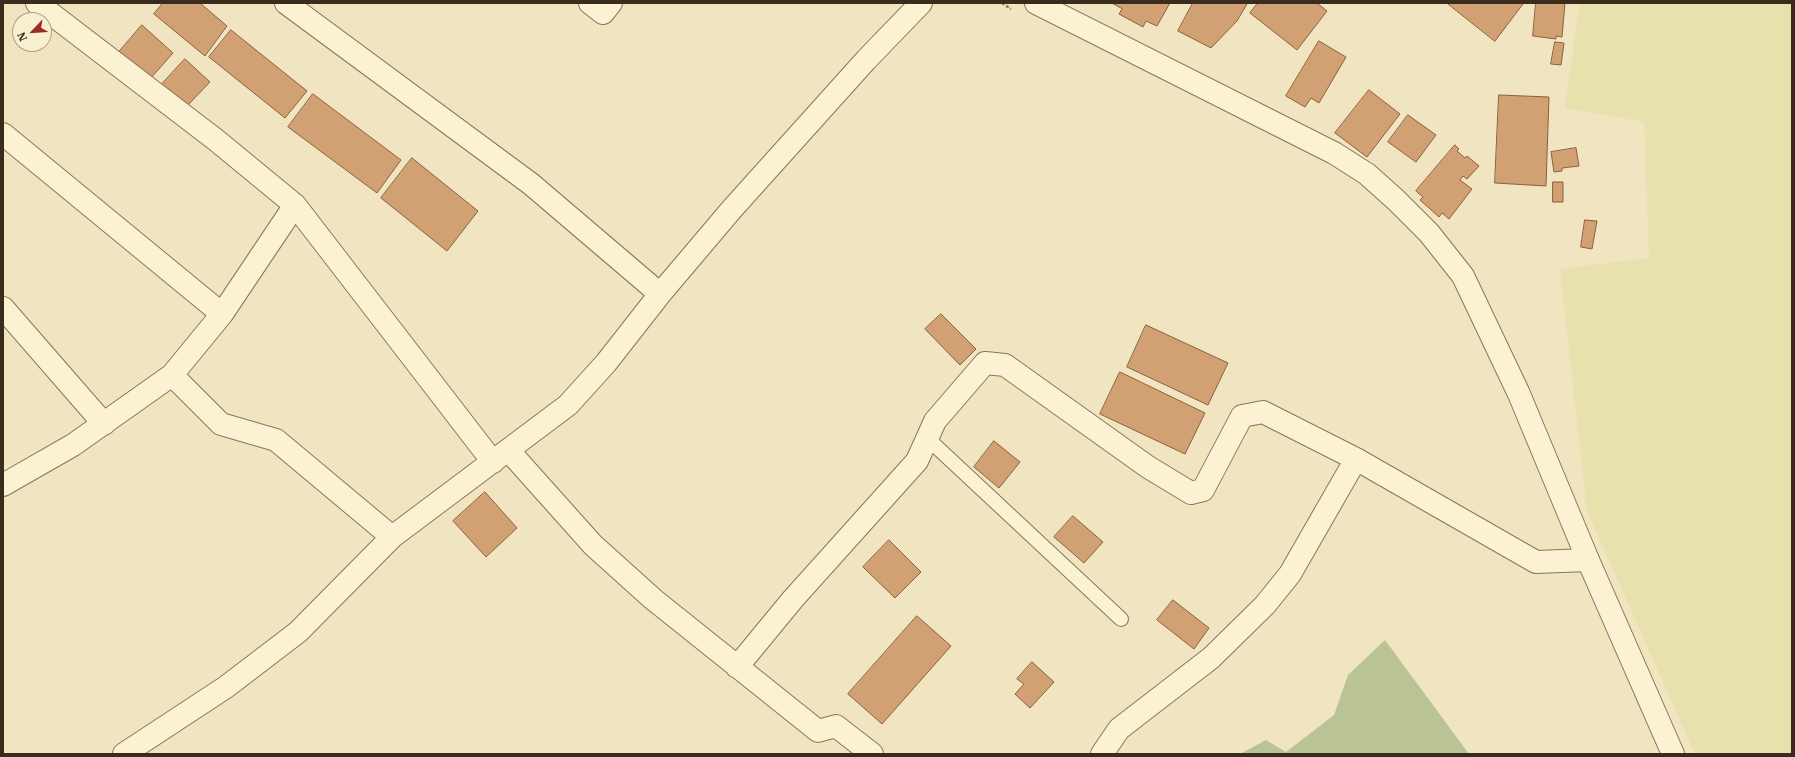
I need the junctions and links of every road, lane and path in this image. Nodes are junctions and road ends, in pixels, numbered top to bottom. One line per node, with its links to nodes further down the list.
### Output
1 (37, 3): 10 (street)
2 (286, 3): 11 (street)
3 (590, 3): 4 (street)
4 (611, 3)
5 (921, 3): 11 (street)
6 (1002, 3): 8 (path)
7 (1036, 3): 21 (street)
8 (1014, 10)
9 (3, 134): 13 (street)
10 (295, 205): 13 (street); 17 (street)
11 (660, 294): 17 (street)
12 (3, 308): 15 (street)
13 (222, 314): 14 (street)
14 (172, 375): 15 (street); 20 (street)
15 (104, 424): 19 (street)
16 (927, 438): 18 (street); 22 (lane); 23 (street)
17 (501, 456): 20 (street); 23 (street)
18 (1356, 459): 21 (street); 26 (street)
19 (3, 485)
20 (392, 537): 24 (street)
21 (1588, 560): 27 (street)
22 (1121, 619)
23 (737, 667): 25 (street)
24 (124, 754)
25 (872, 754)
26 (1102, 754)
27 (1673, 754)

